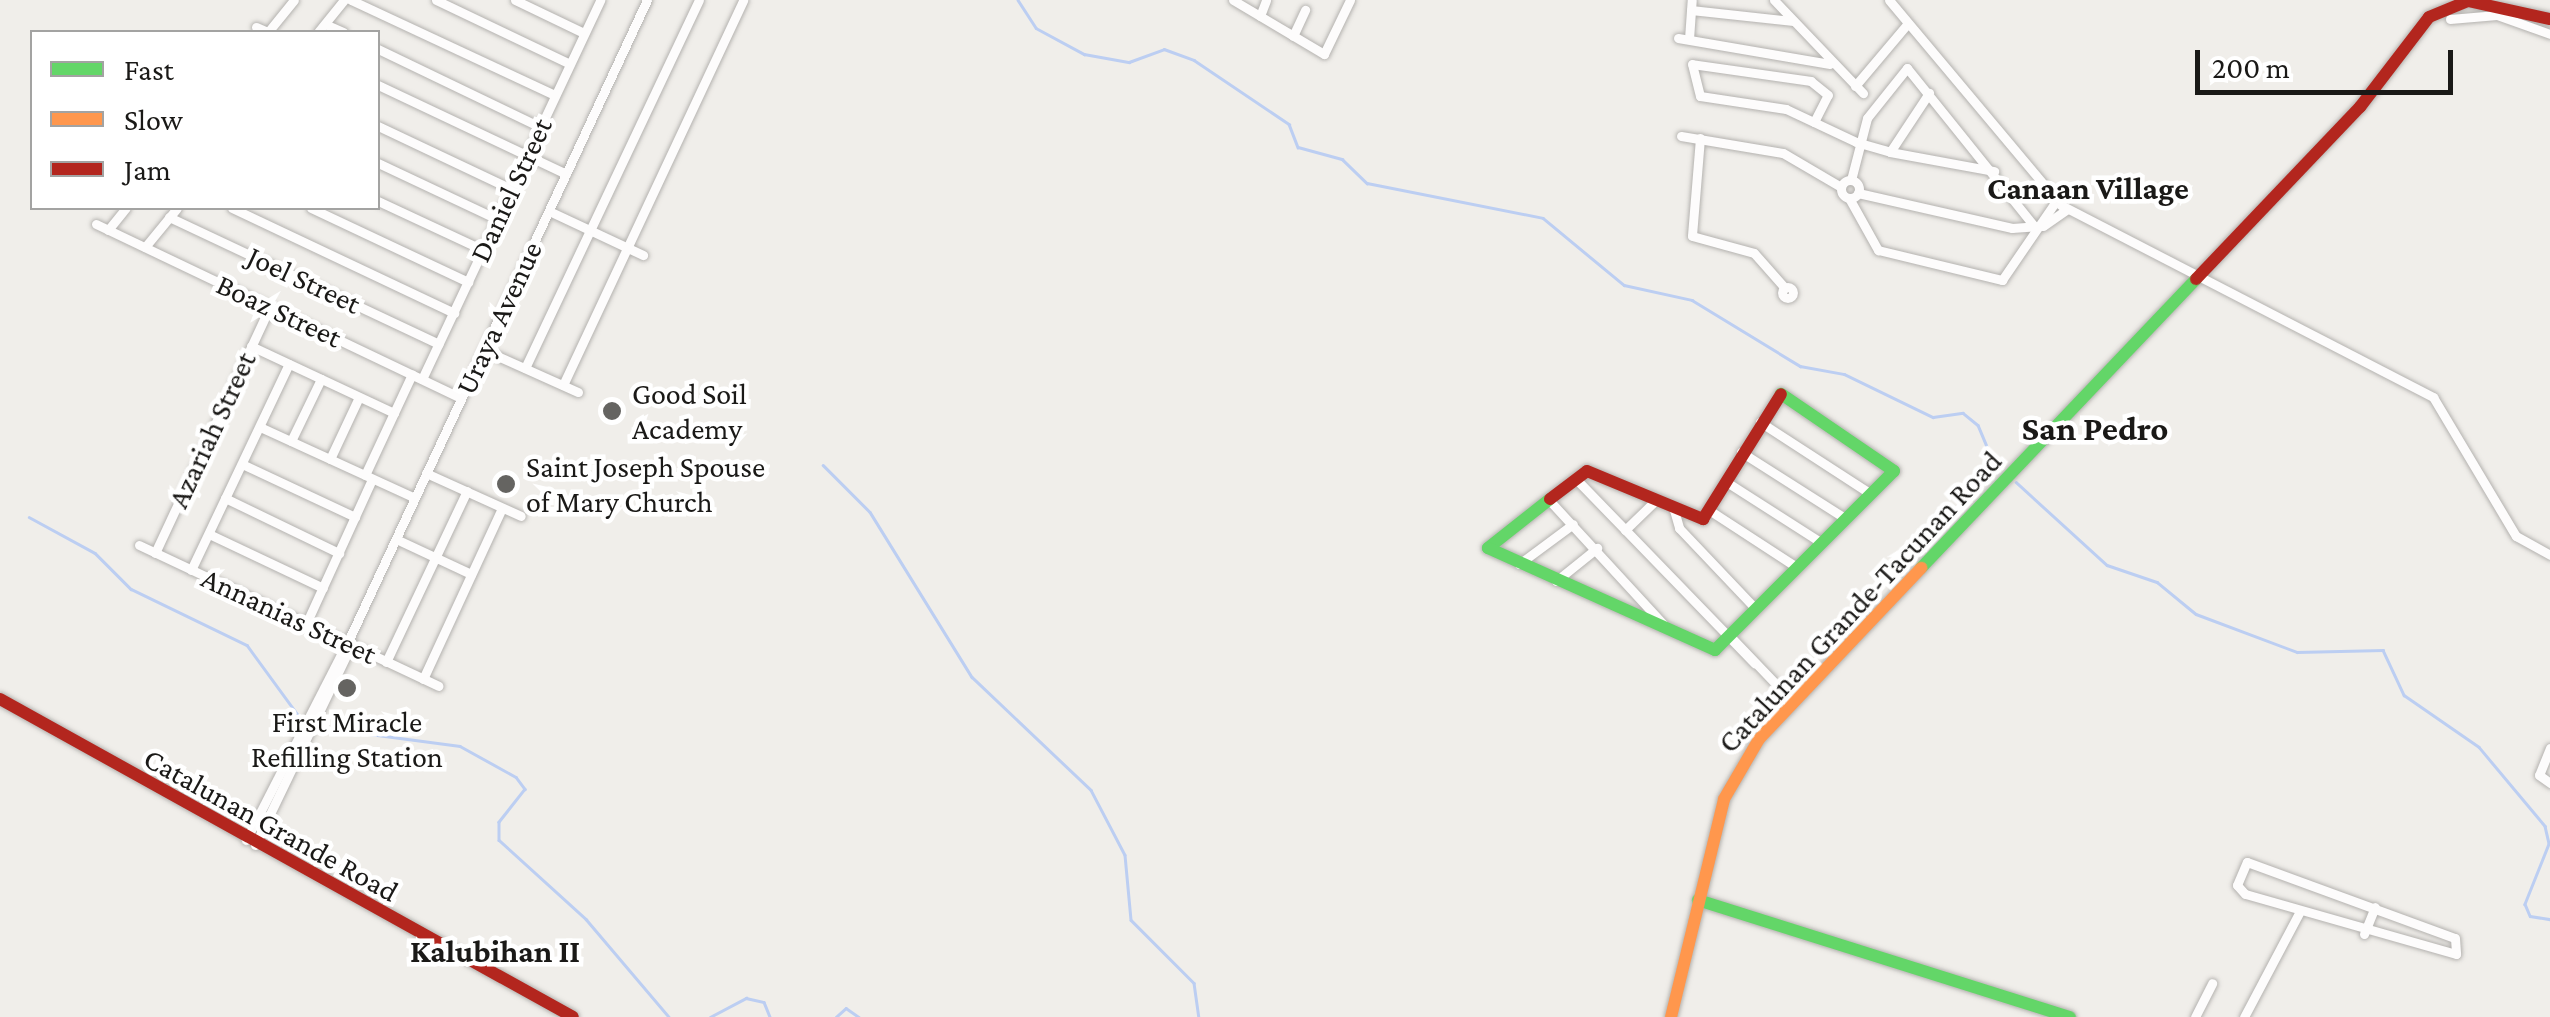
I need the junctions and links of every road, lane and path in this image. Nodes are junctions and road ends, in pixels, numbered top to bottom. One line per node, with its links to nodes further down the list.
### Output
1 (294, 0): 24 (street)
2 (348, 0): 22 (street); 33 (street)
3 (436, 0): 29 (street)
4 (514, 0): 25 (street)
5 (647, 0): 44 (street, Uraya Avenue)
6 (699, 0): 62 (street)
7 (743, 0): 64 (street)
8 (1233, 0): 16 (street)
9 (1266, 0): 16 (street)
10 (1350, 0): 27 (street)
11 (1774, 0): 19 (street)
12 (1888, 0): 20 (street)
13 (598, 1): 25 (street, Daniel Street)
14 (1691, 5): 19 (street); 30 (street)
15 (1304, 10): 27 (street)
16 (1260, 16): 27 (street)
17 (2550, 18): 67 (main road, Catalunan Grande-Tacunan Road)
18 (2450, 19): 26 (street)
19 (1792, 21): 30 (street)
20 (1908, 23): 30 (street); 49 (street)
21 (256, 27): 23 (street)
22 (322, 28)
23 (263, 30)
24 (270, 30)
25 (584, 33): 29 (street, Daniel Street)
26 (2550, 34)
27 (1293, 36)
28 (380, 50): 36 (street)
29 (570, 64): 33 (street, Daniel Street)
30 (1830, 64)
31 (380, 85): 41 (street)
32 (1929, 93): 39 (street); 40 (street); 43 (street)
33 (556, 95): 36 (street, Daniel Street)
34 (1814, 122): 34 (street); 39 (street)
35 (380, 127): 47 (street)
36 (540, 128): 41 (street, Daniel Street)
37 (1681, 136): 38 (street)
38 (1700, 138): 46 (street); 69 (street)
39 (1856, 142): 40 (street); 45 (street)
40 (1890, 152): 43 (street)
41 (527, 156): 44 (street); 47 (street, Daniel Street)
42 (380, 164): 58 (street)
43 (1994, 171): 60 (street)
44 (566, 174): 56 (street, Uraya Avenue)
45 (1851, 180): 46 (street); 48 (street)
46 (1841, 187): 48 (street)
47 (512, 189): 58 (street, Daniel Street)
48 (1853, 195): 60 (street); 60 (street)
49 (2056, 201): 55 (street); 60 (street)
50 (380, 202): 65 (street)
51 (124, 210): 61 (street)
52 (175, 210): 57 (street)
53 (236, 210): 71 (street)
54 (315, 210): 68 (street)
55 (2066, 210): 60 (street); 67 (street)
56 (549, 211): 62 (street); 74 (street, Uraya Avenue)
57 (169, 217): 63 (street); 72 (street, Joel Street)
58 (497, 219): 65 (street, Daniel Street)
59 (96, 224): 61 (street, Boaz Street)
60 (2035, 227)
61 (108, 230): 63 (street, Boaz Street)
62 (590, 230): 64 (street); 76 (street)
63 (145, 247): 70 (street, Boaz Street)
64 (628, 248): 66 (street); 80 (street)
65 (482, 250): 68 (street, Daniel Street)
66 (643, 255)
67 (2196, 278): 116 (street); 133 (main road, Catalunan Grande-Tacunan Road)
68 (468, 282): 71 (street, Daniel Street)
69 (1785, 288)
70 (270, 306): 73 (street, Azariah Street); 77 (street, Boaz Street)
71 (454, 313): 72 (street, Daniel Street)
72 (439, 344): 79 (street, Daniel Street)
73 (251, 346): 75 (street); 115 (street, Azariah Street)
74 (484, 350): 76 (street); 83 (street, Uraya Avenue)
75 (289, 364): 78 (street); 86 (street)
76 (525, 368): 80 (street)
77 (412, 374): 79 (street, Boaz Street); 84 (street)
78 (321, 379): 82 (street); 87 (street)
79 (422, 379): 83 (street, Boaz Street)
80 (563, 385): 81 (street)
81 (578, 392)
82 (359, 397): 84 (street); 89 (street)
83 (462, 398): 91 (street, Uraya Avenue)
84 (394, 414): 92 (street)
85 (1758, 420): 88 (main road); 96 (street); 96 (main road)
86 (260, 426): 87 (street); 90 (street)
87 (292, 441): 89 (street)
88 (1741, 452): 94 (main road); 106 (street)
89 (330, 459): 92 (street)
90 (242, 464): 97 (street); 105 (street)
91 (426, 473): 95 (street); 98 (street, Uraya Avenue)
92 (369, 477): 98 (street); 105 (street)
93 (1576, 480): 99 (main road); 100 (main road); 108 (street)
94 (1725, 482): 103 (main road); 111 (street)
95 (467, 492): 101 (street); 117 (street)
96 (1871, 494): 106 (main road)
97 (226, 498): 109 (street); 114 (street)
98 (414, 498): 110 (street, Uraya Avenue)
99 (1549, 500): 107 (street); 118 (main road)
100 (1655, 501): 102 (main road); 108 (street)
101 (502, 508): 104 (street); 121 (street)
102 (1674, 510): 103 (main road); 124 (street)
103 (1709, 510): 119 (street)
104 (520, 516)
105 (355, 518): 114 (street)
106 (1846, 519): 111 (main road)
107 (1573, 524): 113 (street); 118 (street)
108 (1624, 530): 127 (street)
109 (209, 534): 120 (street); 123 (street)
110 (396, 539): 117 (street); 128 (street, Uraya Avenue)
111 (1822, 543): 119 (main road)
112 (139, 545): 115 (street, Annanias Street)
113 (1597, 548): 122 (street); 126 (street)
114 (339, 552): 123 (street)
115 (155, 553): 120 (street, Annanias Street)
116 (2550, 555)
117 (436, 558): 121 (street); 129 (street)
118 (1519, 564): 122 (main road)
119 (1798, 568): 124 (main road)
120 (192, 570): 125 (street, Annanias Street)
121 (471, 574): 130 (street)
122 (1556, 581): 126 (main road)
123 (323, 588): 125 (street)
124 (1756, 610): 127 (main road)
125 (306, 624): 128 (street, Annanias Street)
126 (1667, 632): 127 (main road)
127 (1727, 636): 133 (street)
128 (349, 641): 129 (street, Annanias Street); 136 (street, Uraya Avenue)
129 (386, 662): 130 (street, Annanias Street)
130 (423, 679): 131 (street, Annanias Street)
131 (438, 686)
132 (0, 699): 136 (main road, Catalunan Grande Road)
133 (1793, 702): 137 (main road, Catalunan Grande-Tacunan Road)
134 (2550, 748): 135 (street)
135 (2550, 783)
136 (250, 842): 142 (main road, Catalunan Grande Road)
137 (1698, 900): 143 (main road, Catalunan Grande-Tacunan Road); 144 (main road)
138 (2375, 907): 139 (street); 140 (street); 140 (street)
139 (2299, 913): 140 (street); 146 (street)
140 (2364, 934)
141 (2212, 983): 145 (street)
142 (572, 1017)
143 (1671, 1017)
144 (2070, 1017)
145 (2195, 1017)
146 (2244, 1017)

